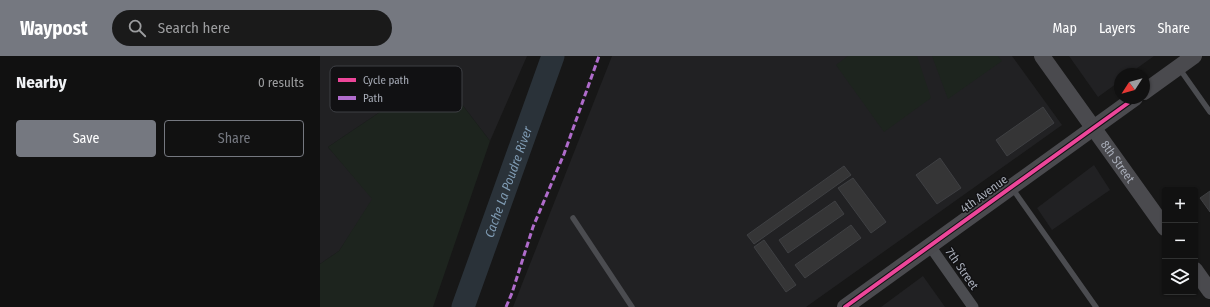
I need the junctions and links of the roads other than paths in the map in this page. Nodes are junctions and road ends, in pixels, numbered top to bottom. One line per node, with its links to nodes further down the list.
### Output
1 (1042, 56): 7 (street, 8th Street)
2 (1194, 56): 3 (street)
3 (1178, 68): 4 (street); 6 (lane)
4 (1150, 88)
5 (1126, 104): 7 (street, 4th Avenue)
6 (1210, 112)
7 (1093, 127): 8 (street, 4th Avenue); 10 (street, 8th Street)
8 (1011, 187): 11 (street, 4th Avenue); 17 (lane)
9 (573, 218): 14 (lane)
10 (1162, 224)
11 (930, 246): 15 (street, 4th Avenue); 16 (street, 7th Street)
12 (1198, 274): 13 (street)
13 (1210, 291)
14 (632, 307)
15 (845, 307)
16 (973, 307)
17 (1096, 307)

